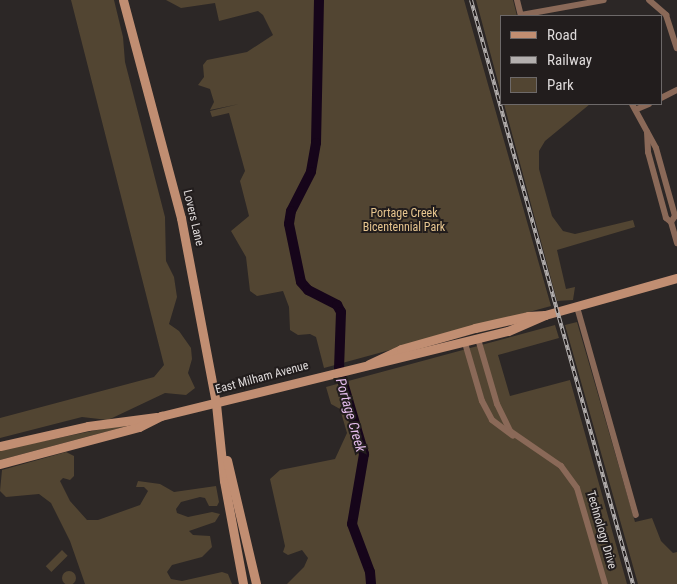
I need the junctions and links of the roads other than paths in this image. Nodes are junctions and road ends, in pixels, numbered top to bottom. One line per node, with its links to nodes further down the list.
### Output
1 (122, 0): 20 (street, Lovers Lane)
2 (517, 0): 5 (street)
3 (604, 0): 6 (street)
4 (649, 0): 7 (street)
5 (521, 15)
6 (526, 15)
7 (677, 48)
8 (677, 90): 9 (street)
9 (662, 98)
10 (634, 107): 11 (street)
11 (677, 243)
12 (677, 278): 13 (street, East Milham Avenue)
13 (577, 307): 14 (street, East Milham Avenue); 26 (street)
14 (545, 315): 15 (street, East Milham Avenue); 17 (street, East Milham Avenue)
15 (478, 339): 16 (street, East Milham Avenue); 18 (street, Technology Drive)
16 (465, 343): 17 (street, East Milham Avenue); 19 (street)
17 (369, 364): 20 (street, East Milham Avenue)
18 (492, 388): 19 (street); 22 (street, Technology Drive)
19 (479, 392): 22 (street)
20 (216, 404): 21 (street, East Milham Avenue); 24 (street, Lovers Lane)
21 (161, 416): 23 (street, East Milham Avenue); 25 (street, East Milham Avenue)
22 (525, 442): 29 (street, Technology Drive)
23 (0, 446)
24 (222, 446): 27 (street, Lovers Lane); 28 (street, Lovers Lane)
25 (0, 464)
26 (636, 515)
27 (243, 584)
28 (256, 584)
29 (605, 584)

